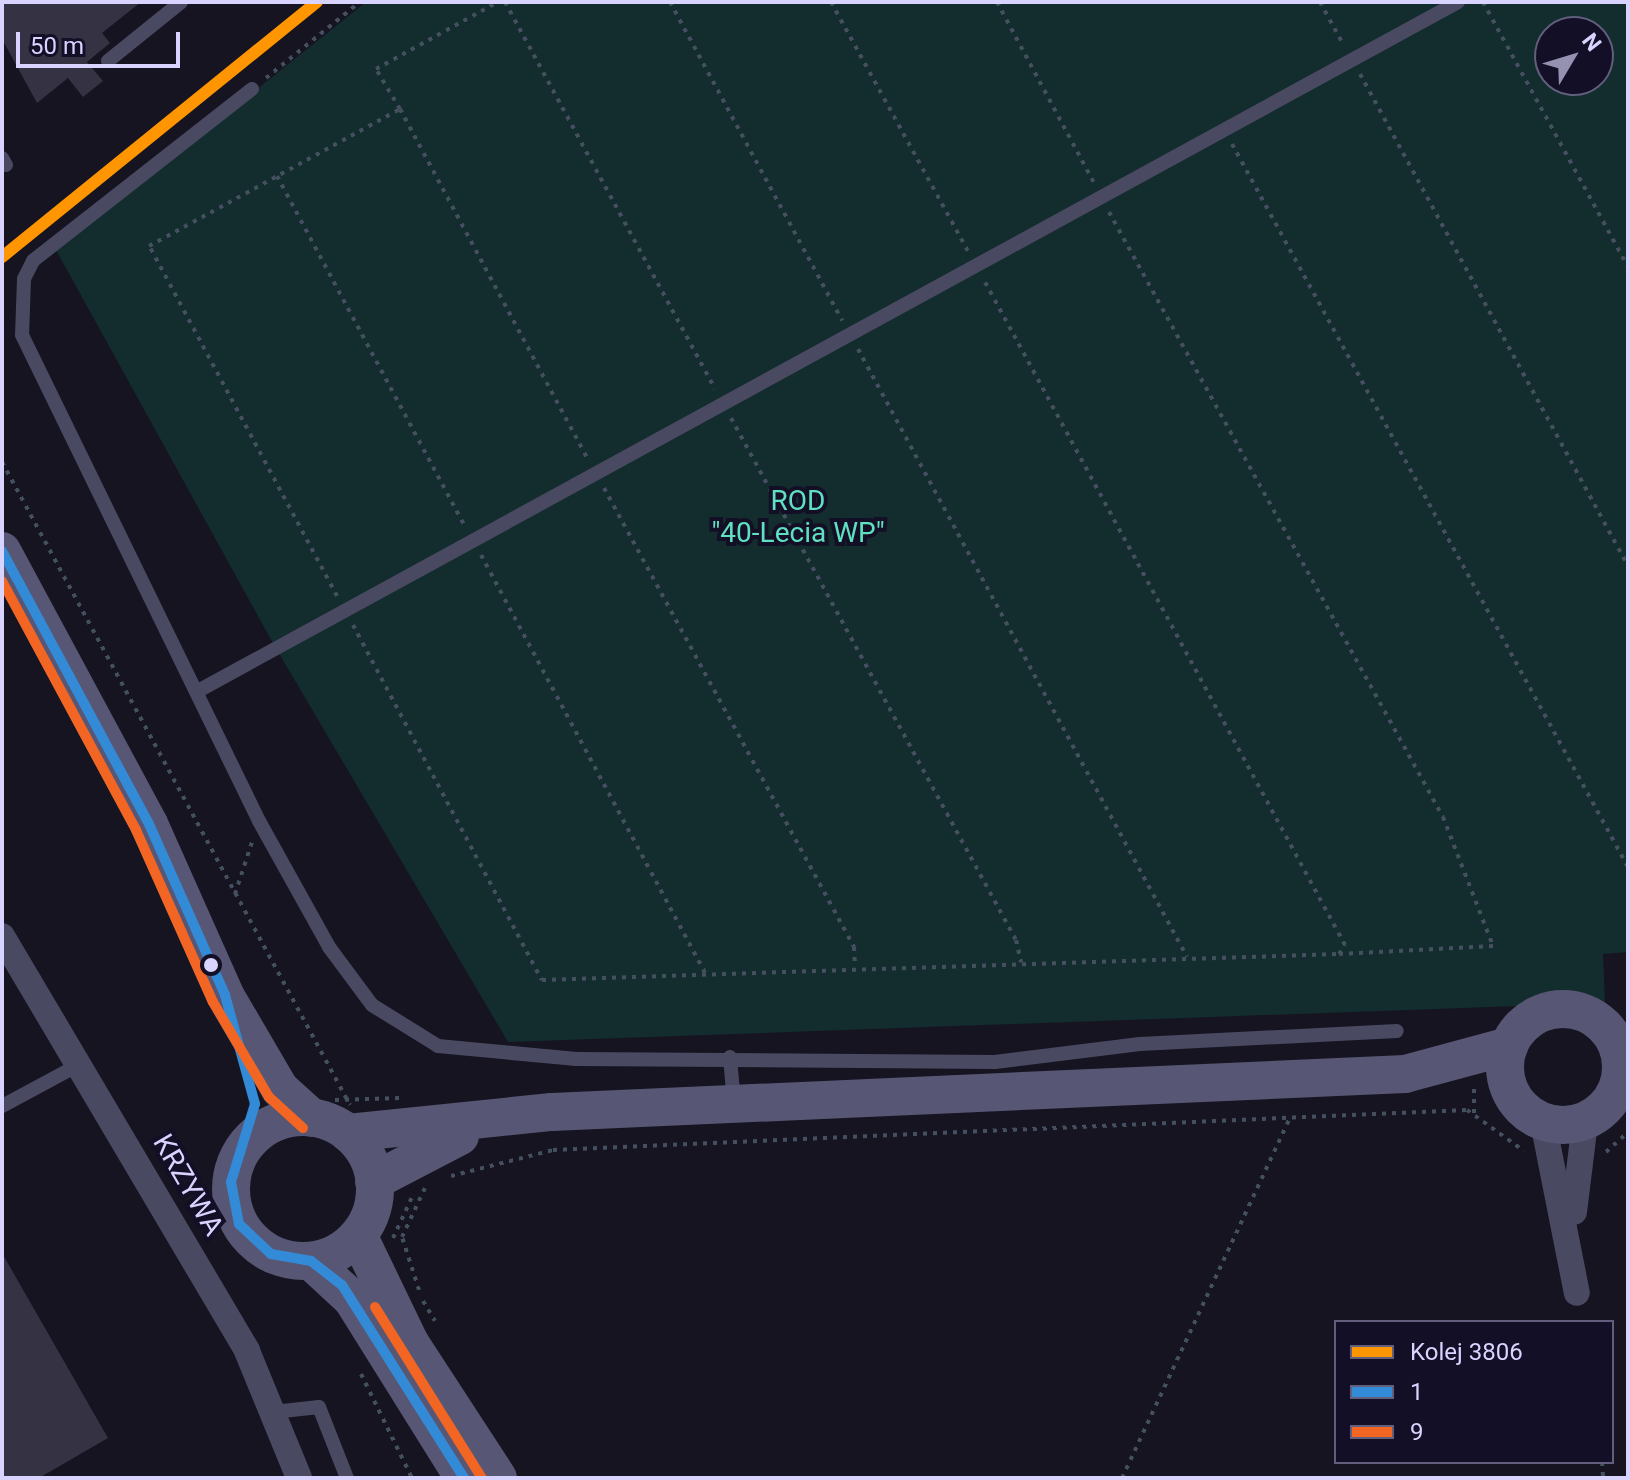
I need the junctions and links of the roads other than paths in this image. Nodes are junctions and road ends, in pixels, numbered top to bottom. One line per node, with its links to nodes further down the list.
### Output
1 (181, 2): 3 (lane)
2 (1458, 2): 6 (lane)
3 (108, 61)
4 (252, 89): 6 (lane)
5 (2, 551): 8 (main road)
6 (198, 691): 12 (lane)
7 (2, 936): 13 (street, KRZYWA)
8 (225, 995): 20 (main road); 24 (main road)
9 (1397, 1031): 12 (lane)
10 (1509, 1046): 11 (main road); 14 (main road); 16 (main road)
11 (1622, 1046): 15 (main road)
12 (730, 1057): 18 (lane)
13 (80, 1064): 17 (lane); 30 (street, KRZYWA)
14 (1405, 1074): 16 (main road); 18 (main road)
15 (1623, 1083): 23 (main road)
16 (1511, 1094): 22 (main road)
17 (2, 1106)
18 (734, 1106): 21 (main road)
19 (347, 1116): 20 (main road); 21 (main road); 26 (main road)
20 (312, 1118): 24 (main road)
21 (492, 1121): 26 (main road)
22 (1543, 1122): 23 (main road); 25 (street)
23 (1585, 1122): 25 (street)
24 (246, 1144): 28 (main road)
25 (1568, 1161): 29 (street)
26 (374, 1181): 27 (main road)
27 (359, 1237): 28 (main road); 34 (main road)
28 (311, 1261): 33 (main road)
29 (1577, 1293)
30 (274, 1412): 31 (street, KRZYWA); 32 (lane)
31 (299, 1478)
32 (347, 1478)
33 (464, 1478)
34 (498, 1478)

